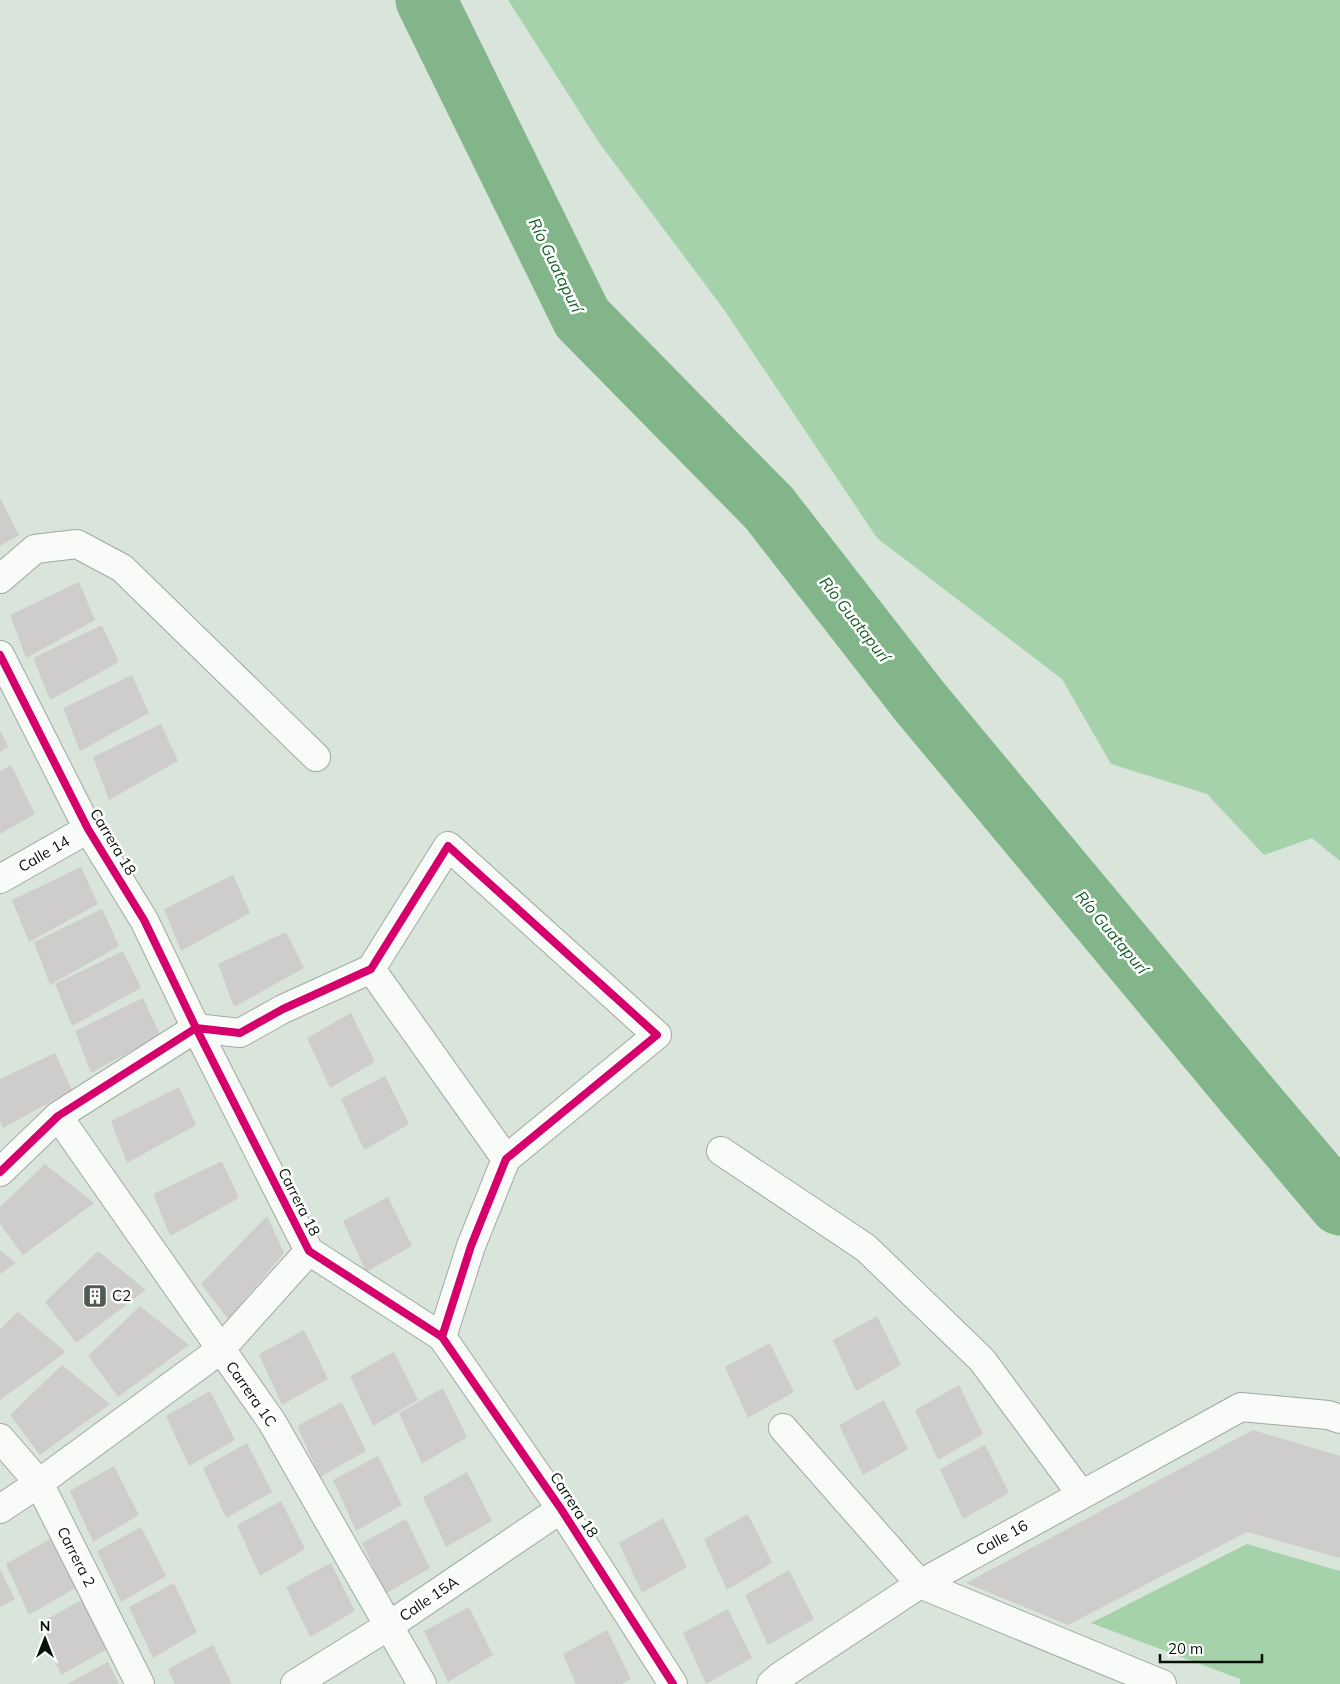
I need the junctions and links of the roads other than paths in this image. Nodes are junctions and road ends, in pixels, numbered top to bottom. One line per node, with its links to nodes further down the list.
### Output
1 (0, 580): 3 (street)
2 (0, 655): 4 (street, Carrera 18)
3 (316, 758)
4 (88, 830): 5 (street, Calle 14); 7 (street, Carrera 18)
5 (0, 879)
6 (371, 969): 7 (street); 10 (street); 10 (street)
7 (196, 1028): 8 (street); 12 (street, Carrera 18)
8 (58, 1116): 11 (street); 14 (street, Carrera 1C)
9 (721, 1152): 19 (street)
10 (506, 1159): 13 (street)
11 (0, 1172)
12 (309, 1251): 13 (street, Carrera 18); 14 (street)
13 (442, 1337): 21 (street, Carrera 18)
14 (220, 1350): 18 (street); 23 (street, Carrera 1C)
15 (1340, 1419): 19 (street, Calle 16)
16 (783, 1428): 22 (street)
17 (0, 1438): 18 (street, Carrera 2)
18 (39, 1483): 20 (street); 25 (street, Carrera 2)
19 (1081, 1494): 22 (street, Calle 16)
20 (0, 1509)
21 (561, 1509): 23 (street, Calle 15A); 28 (street, Carrera 18)
22 (920, 1584): 24 (street, Calle 16); 29 (street)
23 (390, 1625): 26 (street, Calle 15A); 27 (street, Carrera 1C)
24 (778, 1682)
25 (140, 1684)
26 (295, 1684)
27 (422, 1684)
28 (673, 1684)
29 (1162, 1684)

